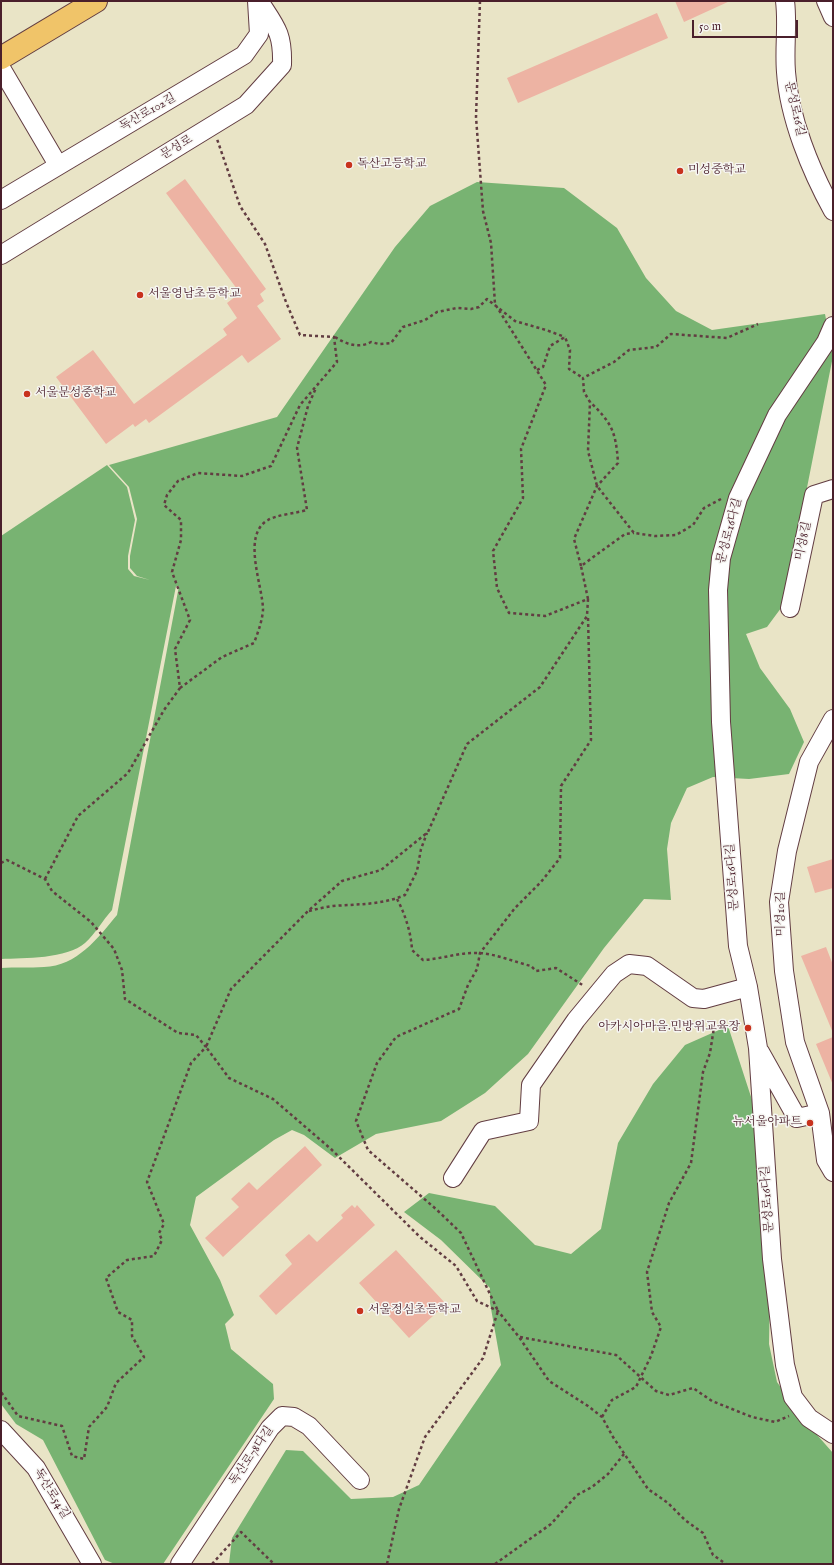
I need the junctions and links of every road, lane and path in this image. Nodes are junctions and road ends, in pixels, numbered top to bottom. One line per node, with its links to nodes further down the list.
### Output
1 (72, 1): 8 (main road)
2 (96, 1): 9 (main road)
3 (258, 1): 11 (street, 문성로); 12 (street, 독산로102길)
4 (480, 1): 16 (path)
5 (785, 1): 14 (street, 문성로16길)
6 (826, 1): 7 (street)
7 (833, 18)
8 (1, 44)
9 (1, 58)
10 (1, 68): 12 (street)
11 (208, 129): 15 (street, 문성로); 19 (path)
12 (58, 165): 13 (street, 독산로102길)
13 (1, 200)
14 (833, 211)
15 (1, 255)
16 (495, 304): 19 (path); 20 (path); 21 (path)
17 (758, 324): 22 (path)
18 (833, 326): 27 (street, 문성로16다길)
19 (334, 337): 23 (path)
20 (565, 337): 21 (path); 22 (path)
21 (536, 370): 30 (path)
22 (583, 378): 24 (path)
23 (318, 384): 33 (path); 33 (path)
24 (590, 402): 25 (path); 25 (path)
25 (597, 486): 28 (path); 29 (path)
26 (833, 488): 31 (street, 미성8길)
27 (737, 502): 28 (path); 41 (street, 문성로16다길)
28 (634, 533): 29 (path)
29 (581, 566): 30 (path)
30 (588, 599): 32 (path)
31 (790, 608)
32 (588, 616): 35 (path); 40 (path)
33 (180, 688): 37 (path)
34 (833, 719): 46 (street, 미성10길)
35 (428, 832): 38 (path); 39 (path)
36 (1, 863): 37 (path)
37 (45, 878): 44 (path)
38 (397, 899): 39 (path); 40 (path)
39 (308, 911): 44 (path)
40 (480, 953): 42 (path); 49 (path)
41 (748, 987): 42 (street); 45 (street, 문성로16다길)
42 (597, 995): 48 (street)
43 (715, 1021): 51 (path)
44 (206, 1046): 49 (path); 52 (path)
45 (758, 1048): 46 (street); 55 (street, 문성로16다길)
46 (820, 1113): 47 (street, 미성10길)
47 (833, 1172)
48 (453, 1178)
49 (498, 1311): 50 (path); 63 (path)
50 (519, 1337): 51 (path); 54 (path)
51 (641, 1376): 53 (path); 54 (path)
52 (1, 1392)
53 (792, 1414)
54 (602, 1417): 57 (path)
55 (833, 1434)
56 (4, 1436): 59 (street, 독산로54길)
57 (624, 1454): 64 (path); 65 (path)
58 (360, 1480): 60 (street, 독산로78다길)
59 (85, 1561)
60 (180, 1564)
61 (212, 1564): 62 (path)
62 (274, 1564)
63 (387, 1564)
64 (495, 1564)
65 (726, 1564)

